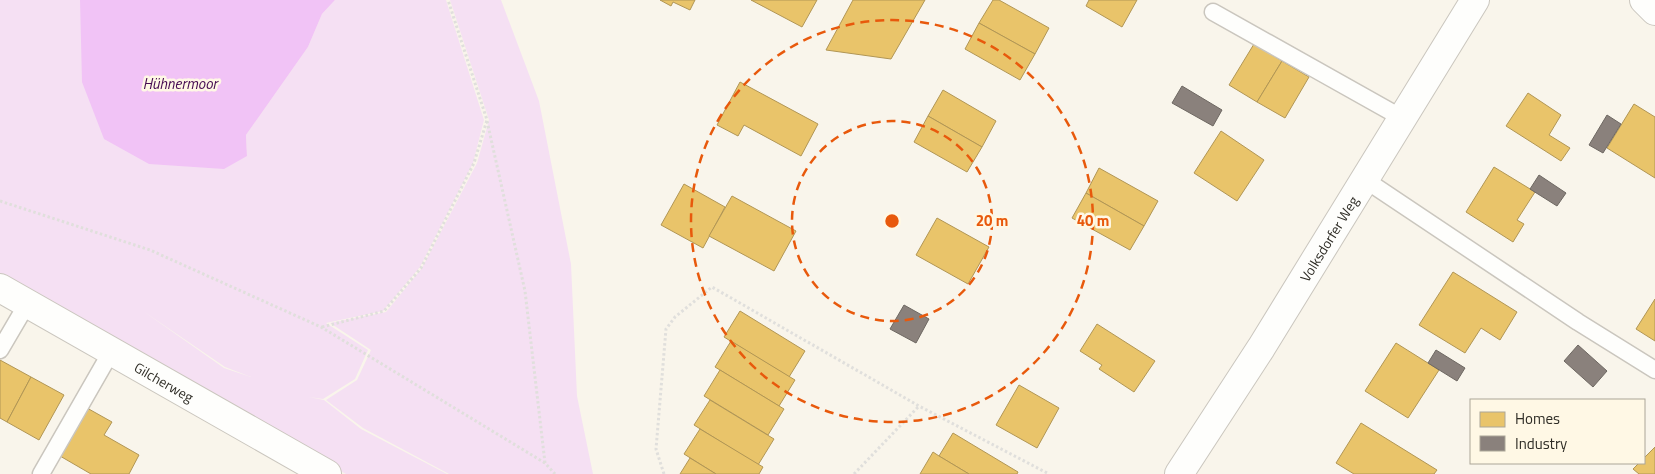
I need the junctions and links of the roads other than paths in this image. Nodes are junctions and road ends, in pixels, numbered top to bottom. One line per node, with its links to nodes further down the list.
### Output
1 (1475, 0): 5 (street, Volksdorfer Weg)
2 (1644, 0): 3 (street)
3 (1655, 11)
4 (1213, 12): 5 (lane)
5 (1402, 118): 6 (street, Volksdorfer Weg)
6 (1364, 179): 11 (lane); 14 (street, Volksdorfer Weg)
7 (0, 288): 8 (street, Gilcherweg)
8 (27, 304): 9 (lane); 10 (street, Gilcherweg)
9 (0, 350)
10 (111, 352): 12 (lane); 13 (street, Gilcherweg)
11 (1655, 370)
12 (41, 474)
13 (327, 474)
14 (1179, 474)

